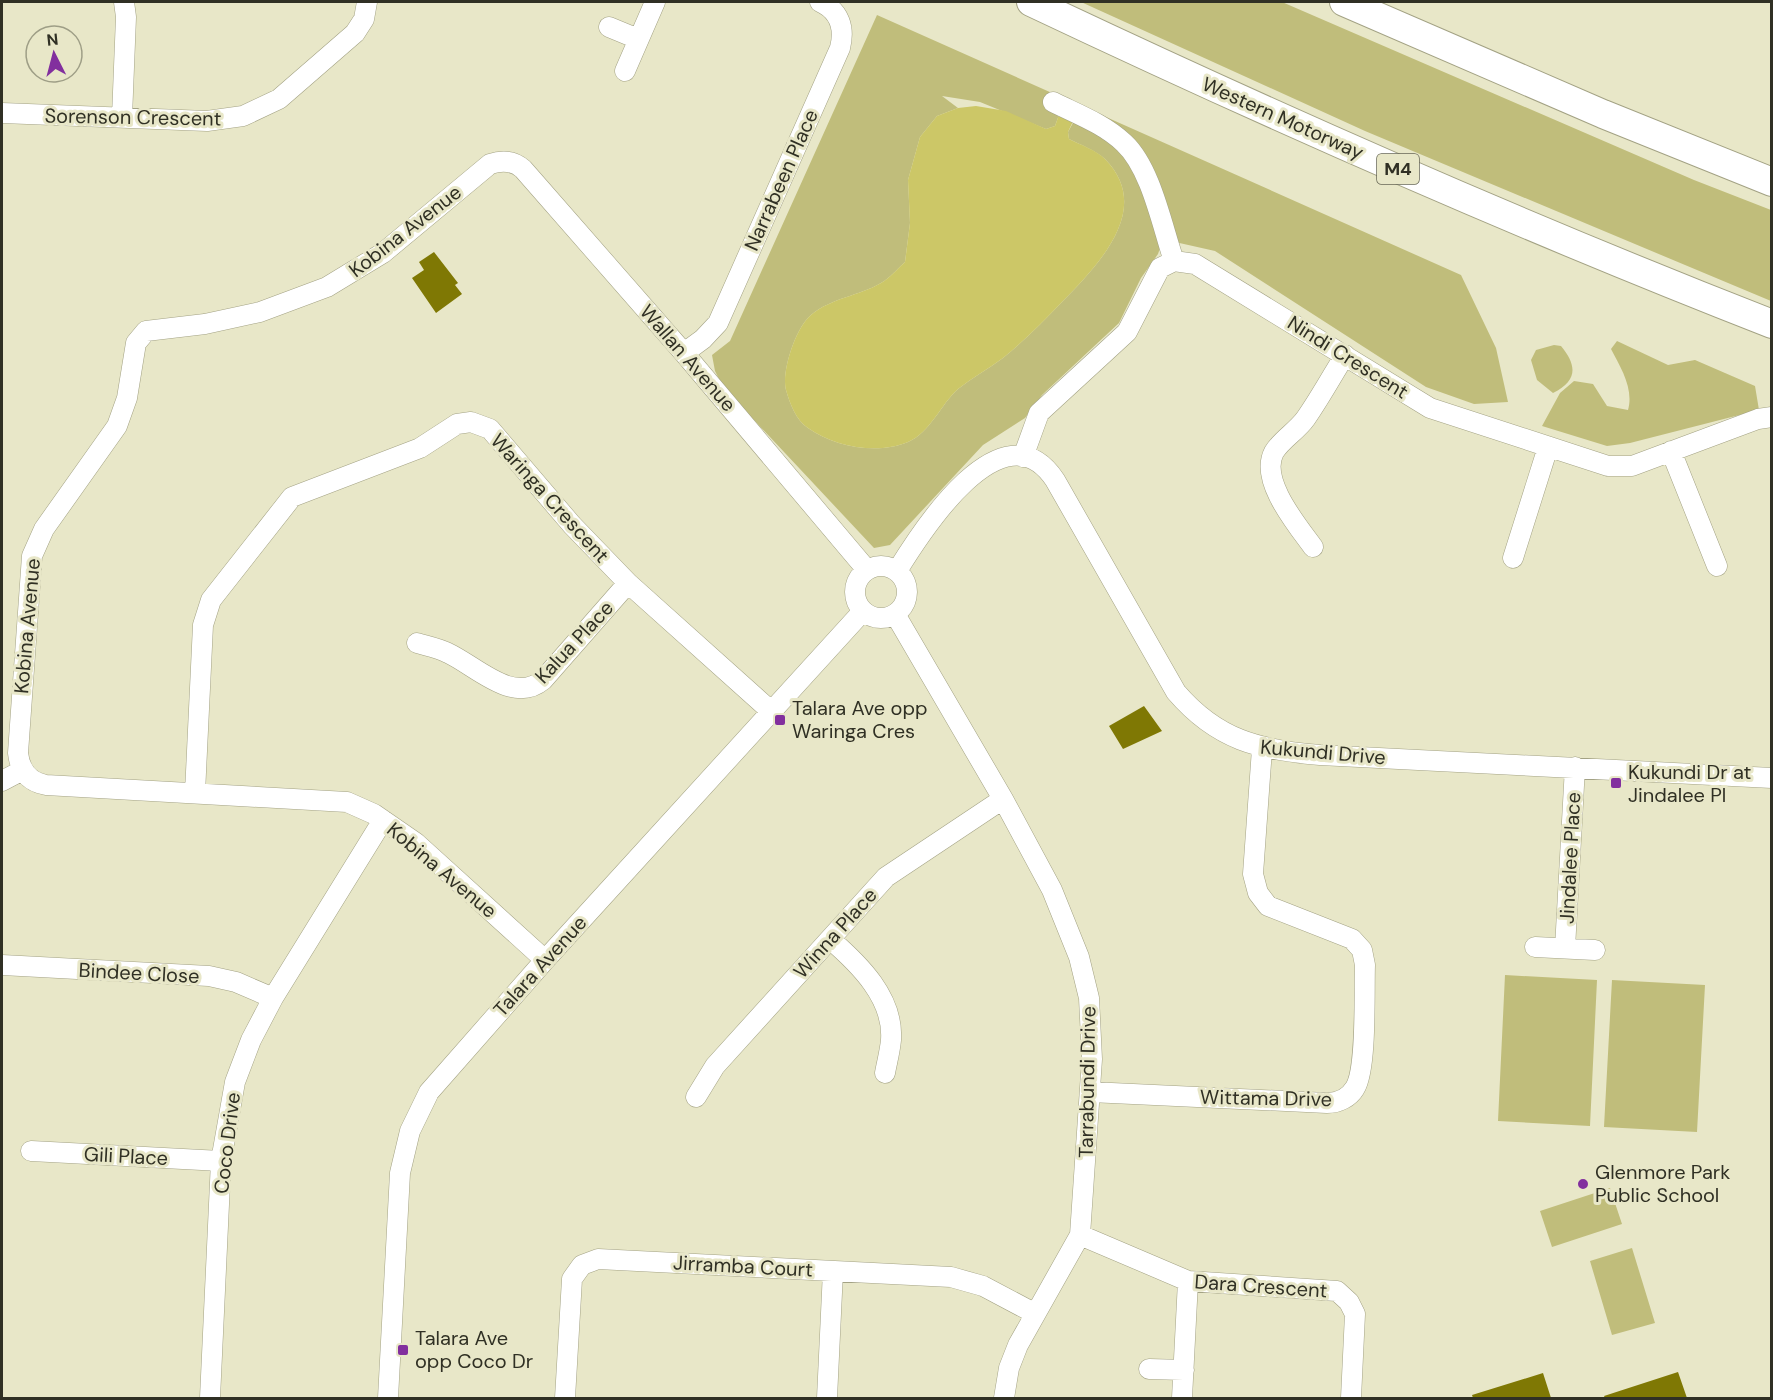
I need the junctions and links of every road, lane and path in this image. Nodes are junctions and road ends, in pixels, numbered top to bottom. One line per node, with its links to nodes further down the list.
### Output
1 (124, 2): 12 (street)
2 (655, 2): 8 (street)
3 (820, 2): 17 (street, Narrabeen Place)
4 (1031, 2): 16 (highway, Western Motorway / M4)
5 (1344, 2): 14 (highway)
6 (366, 7): 12 (street, Sorenson Crescent)
7 (609, 27): 8 (street)
8 (639, 39): 9 (street)
9 (625, 71)
10 (1053, 102): 15 (street)
11 (2, 113): 12 (street, Sorenson Crescent)
12 (122, 117)
13 (499, 161): 17 (street, Wallan Avenue); 35 (street, Kobina Avenue)
14 (1772, 182)
15 (1174, 261): 18 (street, Nindi Crescent); 22 (street)
16 (1772, 324)
17 (684, 353): 26 (street, Wallan Avenue)
18 (1345, 355): 20 (street, Nindi Crescent); 23 (street)
19 (1772, 417): 21 (street, Nindi Crescent)
20 (1548, 447): 21 (street, Nindi Crescent); 24 (street)
21 (1671, 451): 25 (street)
22 (1023, 458): 27 (street); 33 (street, Kukundi Drive)
23 (1313, 547)
24 (1513, 558)
25 (1717, 566)
26 (867, 570): 27 (street); 29 (street)
27 (897, 572): 30 (street)
28 (628, 583): 31 (street, Kalua Place); 32 (street, Waringa Crescent); 38 (street, Waringa Crescent)
29 (863, 611): 30 (street); 32 (street, Talara Avenue)
30 (895, 614): 39 (street, Tarrabundi Drive)
31 (417, 643)
32 (773, 713): 45 (street, Talara Avenue)
33 (1262, 748): 34 (street, Kukundi Drive); 49 (street, Wittama Drive)
34 (1575, 767): 36 (street, Kukundi Drive); 43 (street, Jindalee Place)
35 (23, 770): 37 (street); 38 (street, Kobina Avenue)
36 (1772, 778)
37 (2, 781)
38 (195, 793): 40 (street, Kobina Avenue)
39 (1003, 799): 41 (street, Winna Place); 49 (street, Tarrabundi Drive)
40 (383, 820): 45 (street, Kobina Avenue); 47 (street, Coco Drive)
41 (830, 939): 48 (street); 50 (street, Winna Place)
42 (1535, 947): 43 (street, Jindalee Place)
43 (1565, 948): 44 (street, Jindalee Place)
44 (1594, 950)
45 (545, 960): 60 (street, Talara Avenue)
46 (2, 965): 47 (street, Bindee Close)
47 (273, 998): 52 (street, Coco Drive)
48 (885, 1073)
49 (1090, 1092): 53 (street, Tarrabundi Drive)
50 (696, 1097)
51 (31, 1151): 52 (street, Gili Place)
52 (221, 1161): 59 (street, Coco Drive)
53 (1080, 1235): 55 (street, Dara Crescent); 56 (street, Tarrabundi Drive)
54 (833, 1271): 56 (street, Jirramba Court); 61 (street, Jirramba Court); 62 (street)
55 (1188, 1281): 58 (street); 65 (street, Dara Crescent)
56 (1034, 1314): 63 (street, Tarrabundi Drive)
57 (1149, 1369): 58 (street)
58 (1184, 1370): 64 (street)
59 (210, 1398)
60 (388, 1398)
61 (565, 1398)
62 (827, 1398)
63 (1004, 1398)
64 (1182, 1398)
65 (1351, 1398)

